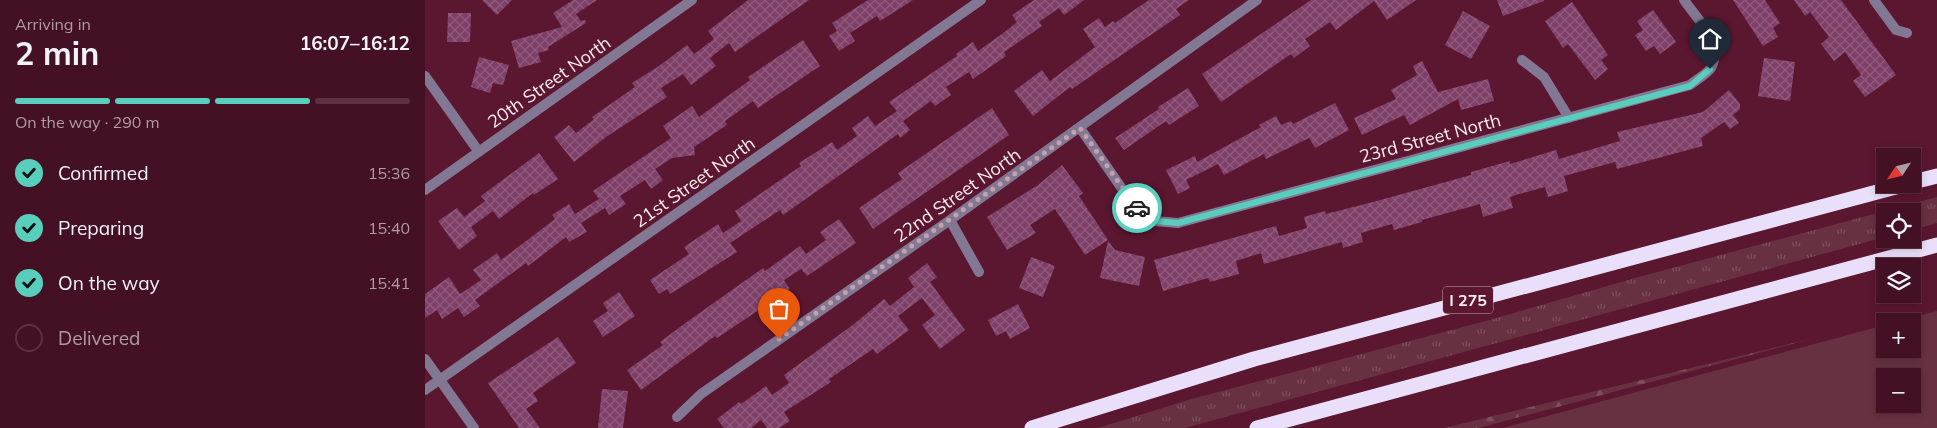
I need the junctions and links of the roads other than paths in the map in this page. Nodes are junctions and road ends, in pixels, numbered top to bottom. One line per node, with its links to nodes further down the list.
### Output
1 (692, 0): 11 (street, 20th Street North)
2 (981, 0): 20 (street, 21st Street North)
3 (1257, 0): 10 (street, 22nd Street North)
4 (1684, 0): 9 (street, 23rd Street North)
5 (1875, 0): 6 (street)
6 (1907, 33)
7 (1522, 60): 9 (street)
8 (425, 76): 11 (street)
9 (1569, 118): 10 (street, 23rd Street North)
10 (1080, 128): 16 (street, 22nd Street North)
11 (479, 152): 14 (street, 20th Street North)
12 (1937, 176): 13 (highway)
13 (1921, 180)
14 (425, 190)
15 (1876, 192): 24 (highway, I 275)
16 (950, 220): 18 (street); 22 (street, 22nd Street North)
17 (1937, 245): 25 (highway)
18 (979, 272)
19 (425, 359): 20 (street)
20 (440, 380): 21 (street, 21st Street North); 23 (street)
21 (425, 390)
22 (677, 417)
23 (474, 428)
24 (1032, 428)
25 (1257, 428)

